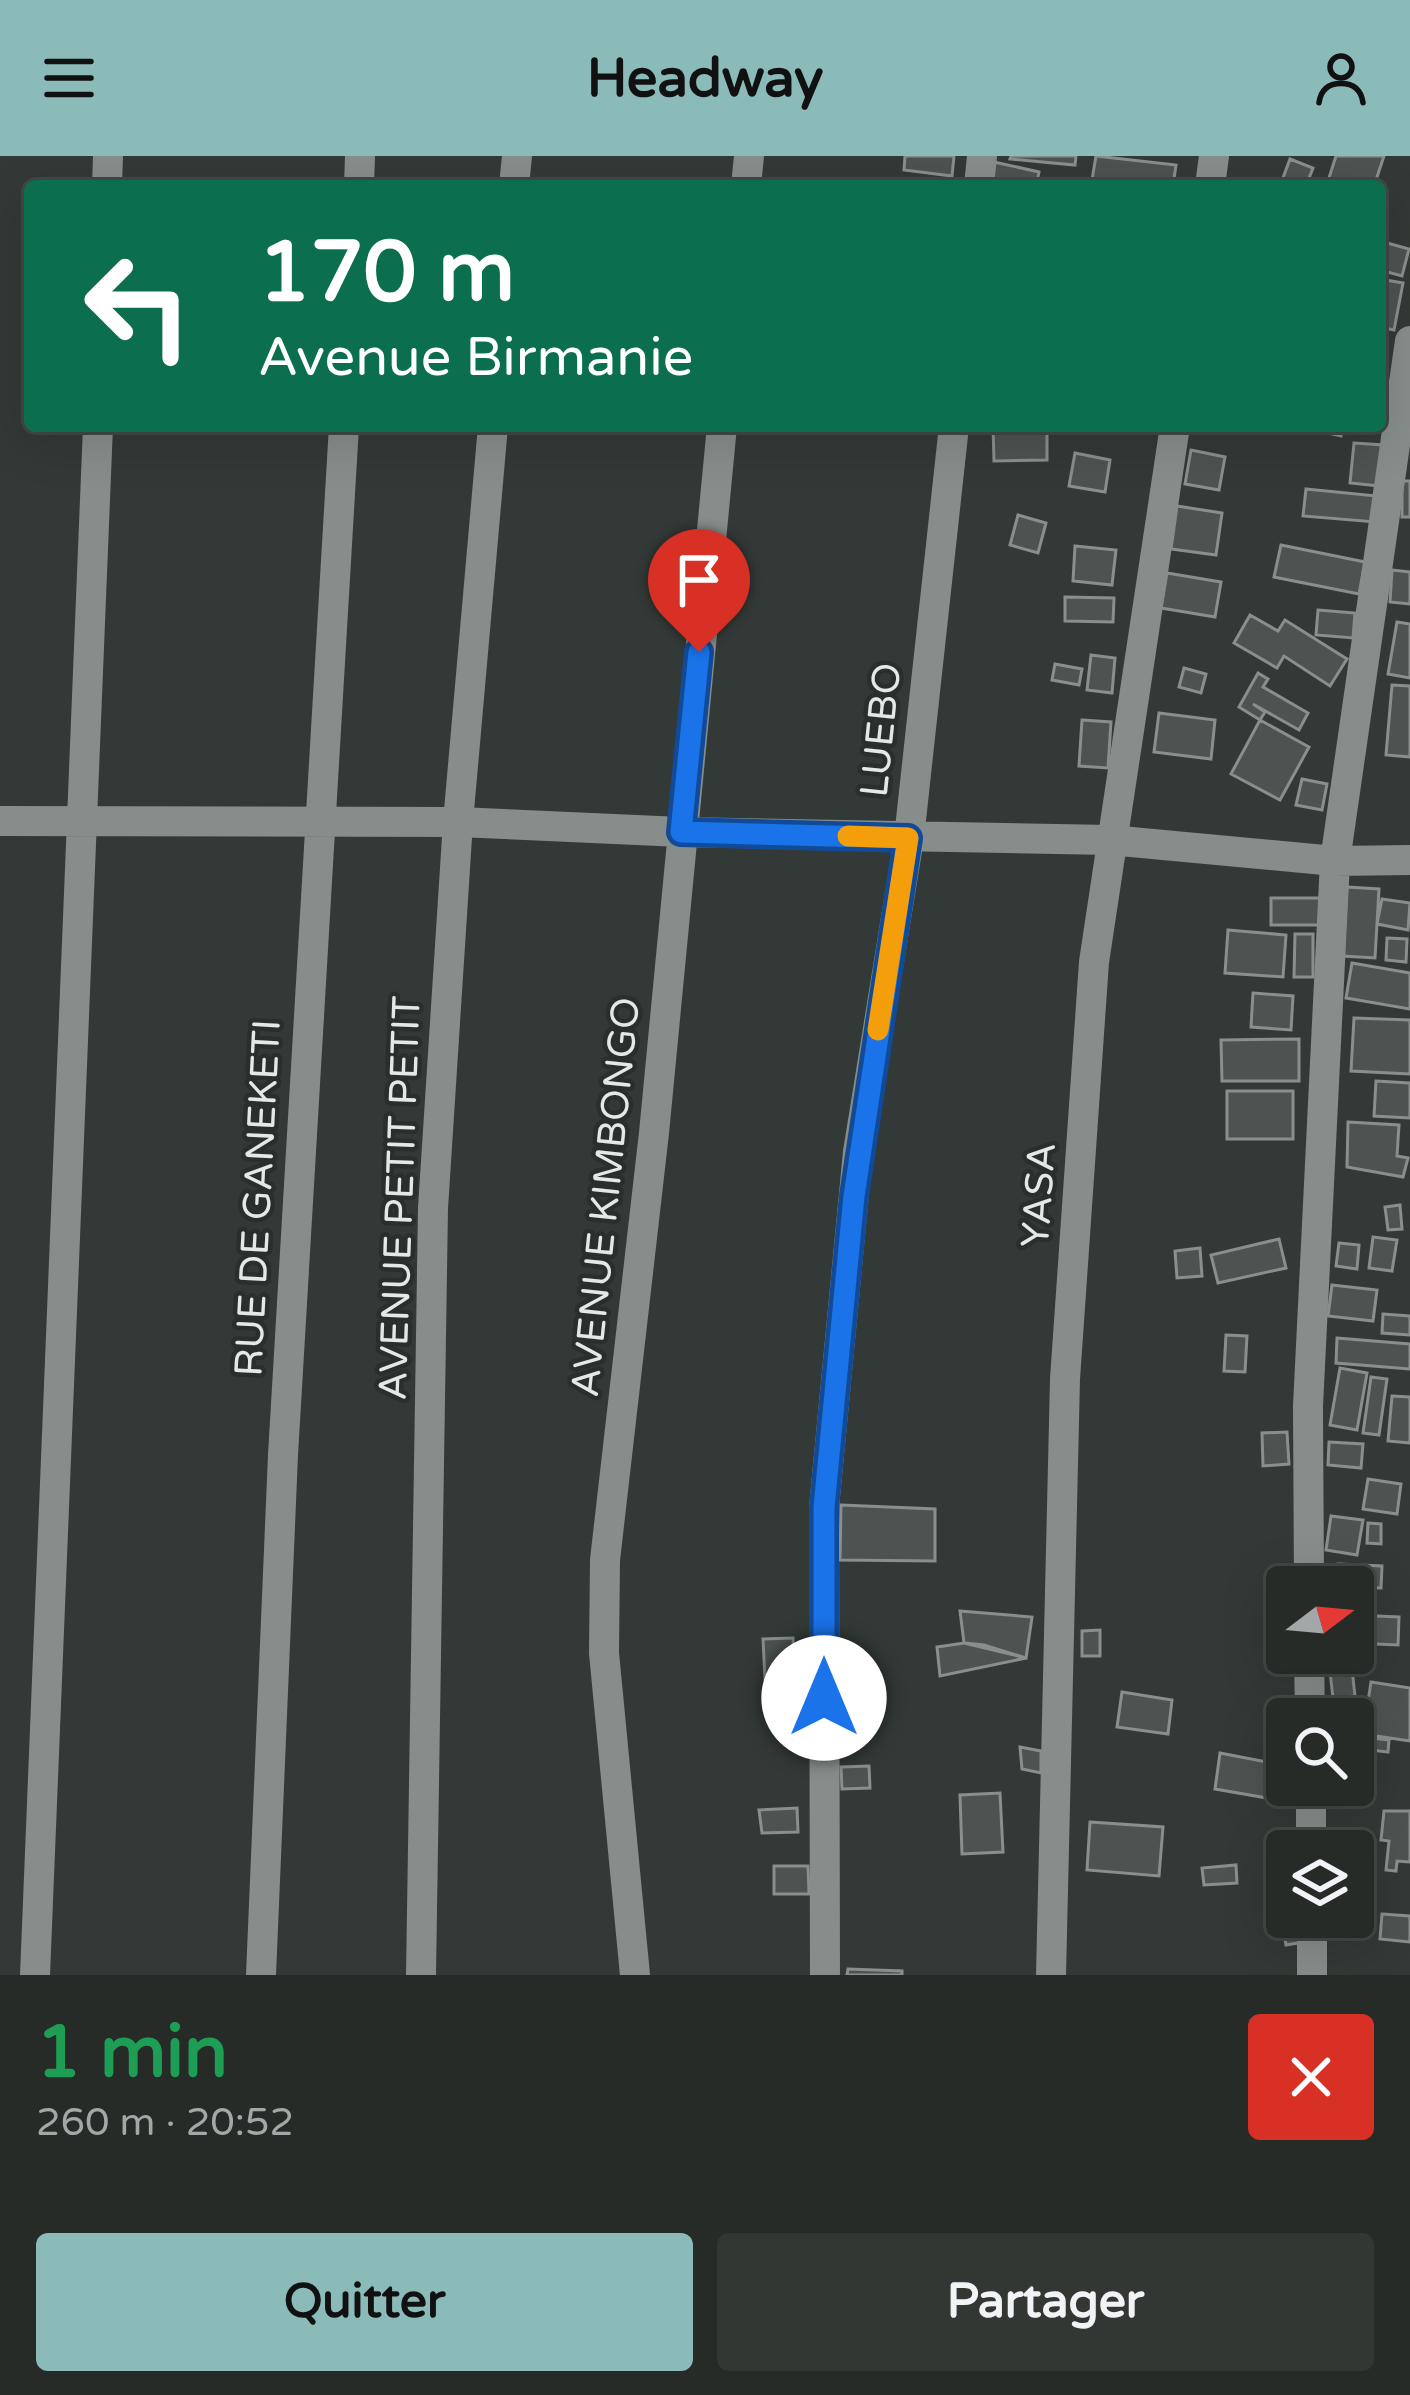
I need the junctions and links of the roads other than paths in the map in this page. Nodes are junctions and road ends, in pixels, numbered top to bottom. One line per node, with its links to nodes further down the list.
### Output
1 (1410, 341): 16 (street)
2 (98, 432): 9 (street)
3 (344, 432): 11 (street, RUE DE GANEKETI)
4 (492, 432): 10 (street, AVENUE PETIT PETIT)
5 (721, 432): 12 (street, AVENUE KIMBONGO)
6 (953, 432): 13 (street, LUEBO)
7 (1174, 432): 14 (street, YASA)
8 (0, 820): 9 (street)
9 (80, 820): 11 (street); 19 (street)
10 (458, 822): 11 (street); 12 (street); 21 (street, AVENUE PETIT PETIT)
11 (319, 823): 20 (street, RUE DE GANEKETI)
12 (681, 832): 13 (street); 22 (street, AVENUE KIMBONGO)
13 (908, 838): 14 (street); 23 (street, LUEBO)
14 (1110, 840): 16 (street); 24 (street, YASA)
15 (1410, 860): 16 (street)
16 (1335, 861): 17 (street)
17 (1309, 1566)
18 (1312, 1938): 25 (street)
19 (35, 1975)
20 (261, 1975)
21 (422, 1975)
22 (634, 1975)
23 (825, 1975)
24 (1051, 1975)
25 (1312, 1975)

